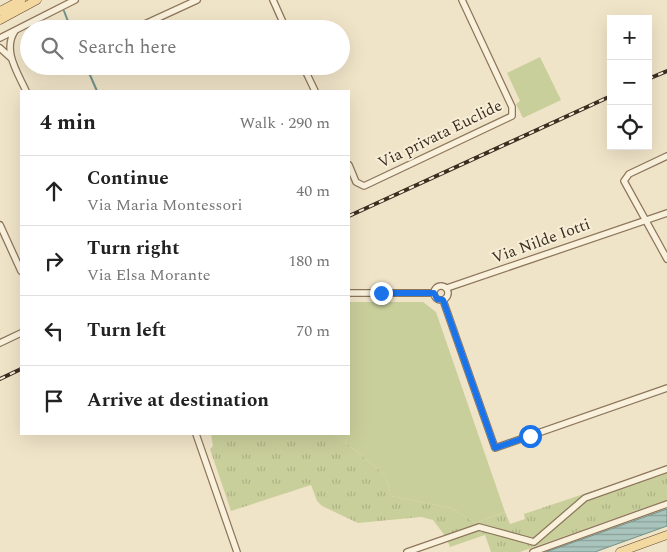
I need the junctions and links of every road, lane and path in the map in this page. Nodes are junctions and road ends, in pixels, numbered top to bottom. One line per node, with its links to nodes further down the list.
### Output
1 (21, 0): 7 (main road)
2 (37, 0): 8 (main road)
3 (76, 0): 9 (street)
4 (197, 0): 10 (street)
5 (273, 0): 11 (street)
6 (462, 0): 21 (street, Via privata Euclide)
7 (0, 11)
8 (0, 20)
9 (35, 20)
10 (154, 20)
11 (282, 20)
12 (20, 27): 13 (street)
13 (16, 29): 14 (street); 16 (street)
14 (0, 38)
15 (0, 48): 16 (street)
16 (11, 58): 18 (street)
17 (307, 75): 19 (street)
18 (26, 90)
19 (315, 90)
20 (667, 156): 23 (street)
21 (350, 168)
22 (667, 213): 23 (street, Via Nilde Iotti)
23 (644, 220): 25 (street); 27 (street, Via Nilde Iotti)
24 (0, 225): 26 (street)
25 (667, 259)
26 (20, 269)
27 (447, 288): 29 (street); 30 (street)
28 (350, 293): 29 (street)
29 (434, 293): 30 (street)
30 (443, 300): 33 (street)
31 (20, 333): 32 (street)
32 (0, 343)
33 (667, 388)
34 (192, 435): 36 (street)
35 (196, 435): 36 (street)
36 (202, 450): 41 (street)
37 (667, 469): 42 (street)
38 (667, 504): 43 (street)
39 (667, 535): 40 (main road)
40 (632, 549): 44 (main road)
41 (236, 552)
42 (406, 552)
43 (533, 552)
44 (620, 552)

